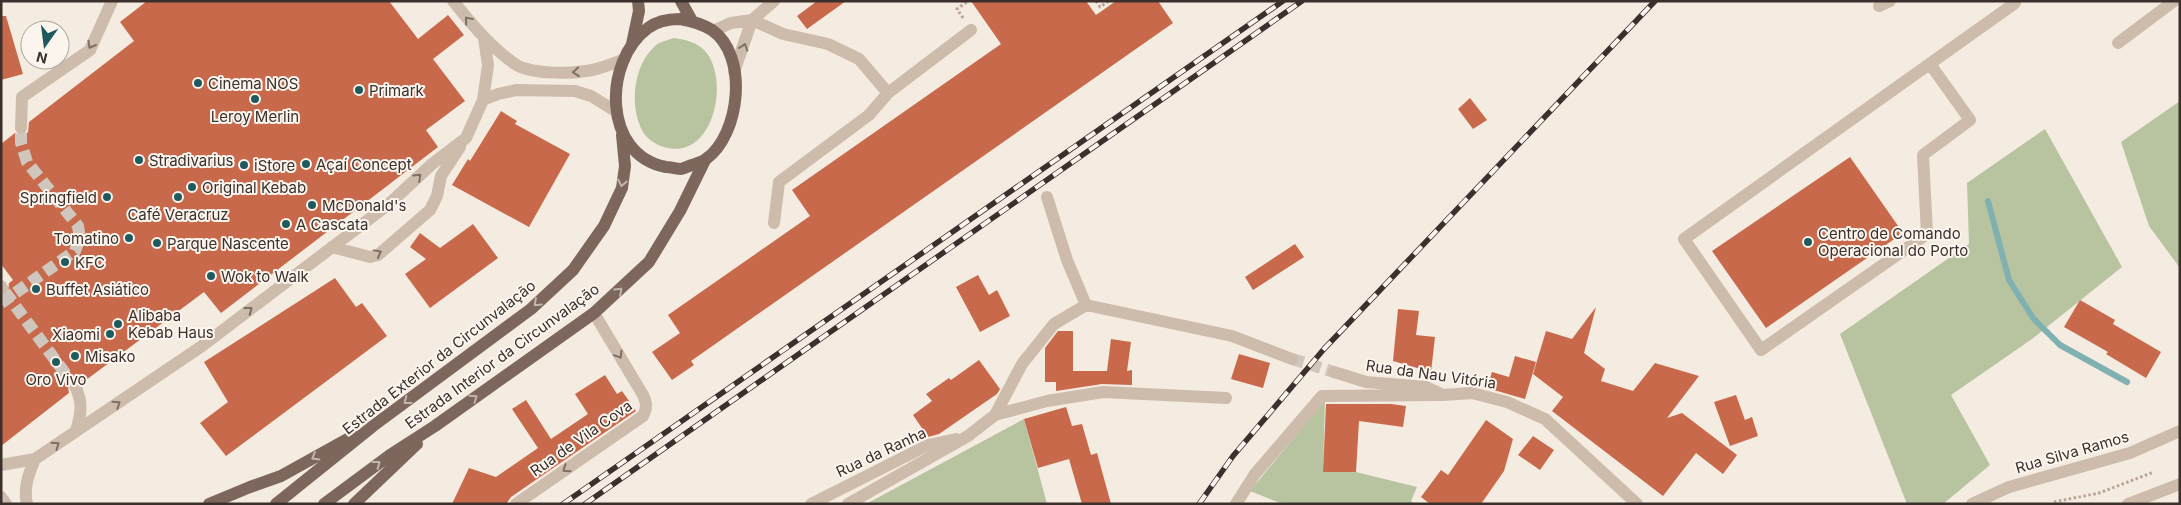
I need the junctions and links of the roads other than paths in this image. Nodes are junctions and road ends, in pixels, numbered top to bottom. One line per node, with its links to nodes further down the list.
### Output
1 (112, 1): 21 (street, one-way to 21)
2 (453, 1): 12 (street, one-way to 2)
3 (638, 1): 14 (main road)
4 (681, 1): 9 (main road)
5 (774, 1): 8 (street)
6 (2174, 1): 13 (street)
7 (2015, 3): 16 (street)
8 (752, 20): 11 (street); 17 (street, one-way to 8); 18 (street)
9 (692, 21): 11 (main road); 14 (main road)
10 (971, 30): 18 (street)
11 (713, 31): 17 (main road)
12 (484, 38): 15 (street, one-way to 12); 19 (street)
13 (2118, 43)
14 (632, 44): 15 (main road)
15 (623, 60): 20 (main road)
16 (1930, 64): 16 (street)
17 (734, 72): 24 (main road)
18 (888, 93): 26 (street)
19 (483, 100): 20 (street); 23 (street)
20 (617, 112): 22 (main road)
21 (21, 128)
22 (622, 135): 24 (main road); 36 (main road, Estrada Exterior da Circunvalação, one-way to 36)
23 (466, 138): 27 (street, one-way to 23); 27 (street, one-way to 23)
24 (705, 160): 29 (main road, Estrada Interior da Circunvalação, one-way to 24)
25 (1047, 197): 28 (street)
26 (774, 222)
27 (332, 247): 38 (street, one-way to 27)
28 (1086, 306): 30 (street); 35 (street, Rua da Ranha)
29 (594, 313): 37 (main road, Estrada Interior da Circunvalação, one-way to 29); 51 (street, Rua de Vila Cova, one-way to 51)
30 (1292, 359)
31 (1334, 372): 33 (street, Rua da Nau Vitória)
32 (76, 388): 38 (street)
33 (1443, 394): 54 (street); 55 (street, Rua da Nau Vitória)
34 (1226, 398): 35 (street)
35 (995, 415): 40 (street, Rua da Ranha)
36 (373, 426): 47 (main road, one-way to 47); 48 (main road, Estrada Exterior da Circunvalação)
37 (435, 426): 49 (main road, Estrada Interior da Circunvalação, one-way to 37); 50 (main road)
38 (76, 431): 41 (street, one-way to 38)
39 (2180, 431): 56 (street, Rua Silva Ramos)
40 (968, 436): 52 (street, Rua da Ranha); 53 (street, Rua da Ranha)
41 (35, 459): 42 (street); 46 (street)
42 (1, 466)
43 (2180, 484): 57 (street)
44 (1, 497): 45 (street)
45 (6, 504)
46 (27, 504)
47 (209, 504)
48 (276, 504)
49 (324, 504)
50 (354, 504)
51 (516, 504)
52 (811, 504)
53 (848, 504)
54 (1236, 504)
55 (1636, 504)
56 (1972, 504)
57 (2128, 504)

